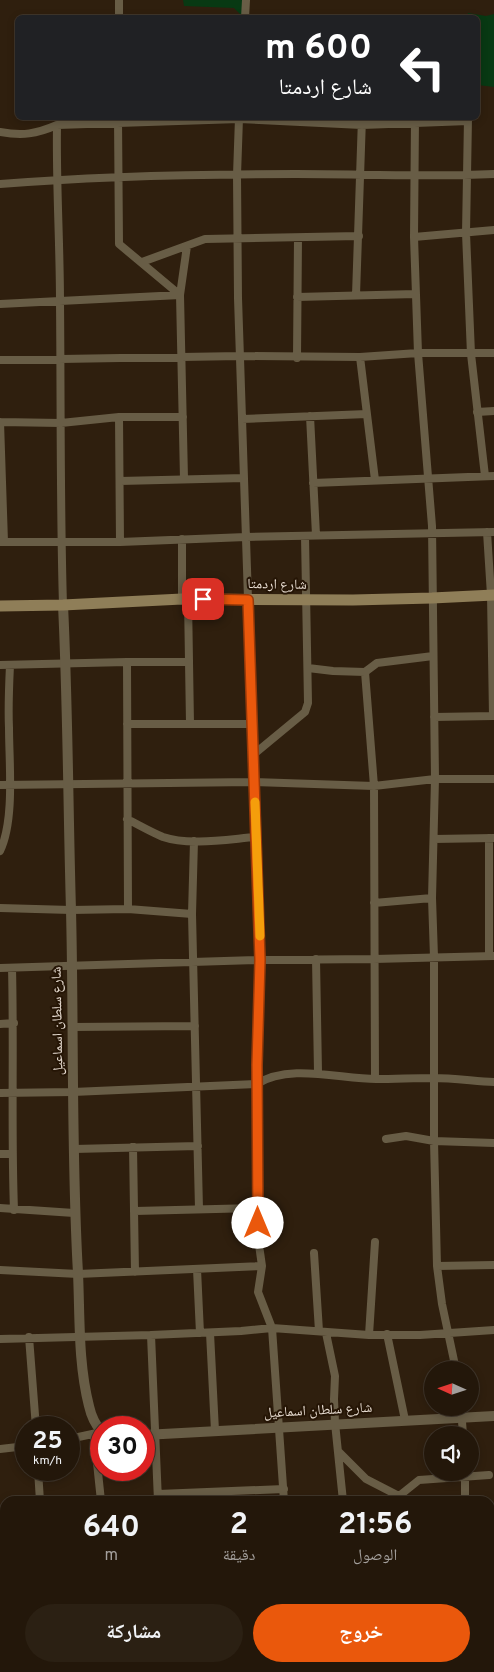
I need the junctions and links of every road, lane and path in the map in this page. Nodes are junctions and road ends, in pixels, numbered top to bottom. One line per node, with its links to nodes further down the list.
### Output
1 (119, 0): 3 (street)
2 (246, 0): 4 (street)
3 (119, 15)
4 (245, 15)
5 (118, 120): 11 (street); 18 (street)
6 (239, 120): 15 (street)
7 (321, 120): 10 (street)
8 (415, 120): 10 (street); 17 (street)
9 (468, 120): 16 (street)
10 (362, 121): 13 (street)
11 (57, 125): 12 (street); 19 (street)
12 (0, 132)
13 (360, 174): 15 (street); 17 (street); 23 (street)
14 (494, 174): 16 (street)
15 (237, 175): 18 (street); 26 (street)
16 (467, 175): 17 (street); 22 (street)
17 (414, 176): 24 (street)
18 (119, 178): 19 (street); 28 (street)
19 (56, 179): 20 (street); 33 (street)
20 (0, 184)
21 (494, 230): 22 (street)
22 (466, 233): 24 (street); 37 (street)
23 (359, 236): 25 (street); 31 (street)
24 (414, 236): 29 (street)
25 (298, 238): 26 (street); 32 (street)
26 (238, 239): 27 (street); 39 (street)
27 (188, 246): 28 (street); 30 (street)
28 (142, 262): 30 (street)
29 (416, 294): 31 (street); 35 (street)
30 (180, 295): 33 (street); 38 (street)
31 (356, 295): 32 (street)
32 (297, 297): 41 (street)
33 (60, 300): 34 (street); 42 (street)
34 (0, 304)
35 (418, 353): 37 (street); 40 (street); 56 (street)
36 (494, 353): 37 (street)
37 (471, 354): 45 (street)
38 (181, 356): 39 (street); 42 (street); 49 (street)
39 (240, 356): 41 (street); 50 (street)
40 (360, 357): 41 (street); 46 (street)
41 (297, 358)
42 (60, 359): 43 (street); 52 (street)
43 (0, 360)
44 (494, 411): 45 (street)
45 (477, 412): 53 (street)
46 (367, 414): 47 (street); 58 (street)
47 (310, 416): 50 (street); 60 (street)
48 (119, 417): 49 (street); 52 (street); 59 (street)
49 (183, 417): 57 (street)
50 (242, 419): 55 (street)
51 (0, 422): 52 (street); 61 (street)
52 (61, 423): 68 (street)
53 (485, 476): 54 (street); 56 (street)
54 (494, 476)
55 (244, 478): 57 (street); 66 (street)
56 (428, 478): 58 (street); 63 (street)
57 (184, 480): 59 (street)
58 (375, 480): 60 (street)
59 (120, 481): 70 (street)
60 (313, 483): 64 (street)
61 (1, 484): 69 (street)
62 (490, 532): 63 (street); 71 (street)
63 (432, 533): 64 (street); 72 (street)
64 (316, 535): 65 (street)
65 (305, 536): 66 (street); 75 (street)
66 (246, 537): 67 (street); 74 (street)
67 (182, 539): 70 (street); 73 (street)
68 (61, 541): 69 (street); 70 (street); 76 (street)
69 (2, 542)
70 (120, 542)
71 (492, 595): 72 (main road, شارع اردمتا); 78 (street)
72 (432, 598): 75 (main road, شارع اردمتا); 79 (street)
73 (185, 599): 74 (main road, شارع اردمتا); 76 (main road, شارع اردمتا); 81 (street)
74 (248, 600): 75 (main road, شارع اردمتا); 91 (street)
75 (307, 600): 85 (street)
76 (63, 605): 77 (main road, شارع اردمتا); 82 (street, شارع سلطان اسماعيل)
77 (0, 606)
78 (493, 653): 87 (street)
79 (433, 656): 86 (street); 88 (street)
80 (127, 662): 81 (street); 82 (street); 89 (street)
81 (189, 662): 90 (street)
82 (66, 663): 83 (street); 101 (street, شارع سلطان اسماعيل)
83 (10, 665): 84 (street); 93 (street)
84 (0, 666)
85 (308, 668): 86 (street); 94 (street)
86 (365, 672): 102 (street)
87 (493, 716): 88 (street)
88 (434, 717): 96 (street)
89 (127, 724): 90 (street); 100 (street)
90 (190, 724): 91 (street)
91 (252, 724): 94 (street)
92 (0, 727): 93 (street)
93 (9, 727): 99 (street)
94 (253, 755): 97 (street)
95 (494, 778): 96 (street)
96 (435, 780): 102 (street); 106 (street)
97 (254, 782): 100 (street); 102 (street); 104 (street)
98 (0, 784): 99 (street)
99 (10, 784): 101 (street); 108 (street)
100 (127, 784): 101 (street); 103 (street)
101 (67, 785): 114 (street, شارع سلطان اسماعيل)
102 (374, 786): 111 (street)
103 (127, 819): 107 (street); 113 (street)
104 (256, 837): 107 (street); 120 (street)
105 (491, 838): 106 (street); 110 (street)
106 (434, 840): 109 (street)
107 (194, 841): 115 (street)
108 (0, 851)
109 (432, 898): 111 (street); 117 (street)
110 (492, 899): 116 (street)
111 (374, 903): 119 (street)
112 (0, 908): 114 (street)
113 (128, 909): 114 (street); 115 (street)
114 (71, 910): 122 (street, شارع سلطان اسماعيل)
115 (192, 914): 121 (street)
116 (492, 956): 117 (street)
117 (434, 957): 119 (street); 130 (street)
118 (316, 959): 119 (street); 120 (street); 129 (street)
119 (374, 959): 131 (street)
120 (260, 960): 121 (street); 133 (street)
121 (194, 962): 122 (street); 127 (street)
122 (71, 966): 124 (street); 128 (street, شارع سلطان اسماعيل)
123 (0, 968): 124 (street)
124 (12, 968): 125 (street)
125 (14, 1023): 126 (street); 137 (street)
126 (0, 1024)
127 (195, 1026): 128 (street); 134 (street)
128 (72, 1027): 135 (street, شارع سلطان اسماعيل)
129 (318, 1072): 131 (street); 133 (street)
130 (434, 1078): 131 (street); 132 (street); 139 (street)
131 (375, 1079)
132 (494, 1082)
133 (257, 1084): 134 (street); 147 (street)
134 (197, 1086): 135 (street); 141 (street)
135 (73, 1092): 137 (street); 143 (street, شارع سلطان اسماعيل)
136 (0, 1093): 137 (street)
137 (13, 1093): 145 (street)
138 (386, 1140): 139 (street)
139 (434, 1141): 140 (street); 156 (street)
140 (494, 1143)
141 (198, 1146): 142 (street); 148 (street)
142 (133, 1147): 143 (street); 150 (street)
143 (74, 1148): 151 (street, شارع سلطان اسماعيل)
144 (0, 1154): 145 (street)
145 (12, 1154): 149 (street)
146 (0, 1208): 149 (street)
147 (258, 1208): 148 (street); 155 (street)
148 (199, 1209): 150 (street)
149 (14, 1210): 151 (street)
150 (135, 1211): 159 (street)
151 (74, 1213): 160 (street, شارع سلطان اسماعيل)
152 (375, 1242): 170 (street)
153 (314, 1253): 163 (street)
154 (494, 1265): 156 (street)
155 (262, 1266): 157 (street); 161 (street)
156 (437, 1266): 167 (street)
157 (197, 1269): 159 (street); 164 (street)
158 (0, 1270): 160 (street)
159 (136, 1272): 160 (street)
160 (78, 1274): 169 (street, شارع سلطان اسماعيل)
161 (272, 1328): 163 (street); 165 (street); 182 (street)
162 (494, 1330): 167 (street)
163 (322, 1332): 170 (street); 181 (street)
164 (200, 1333): 165 (street); 168 (street)
165 (210, 1333): 183 (street)
166 (387, 1334): 167 (street); 170 (street); 180 (street)
167 (448, 1334): 173 (street)
168 (151, 1335): 169 (street); 177 (street)
169 (79, 1336): 171 (street); 176 (street, شارع سلطان اسماعيل)
170 (369, 1336)
171 (29, 1337): 172 (street); 175 (street)
172 (0, 1339)
173 (454, 1361)
174 (479, 1414): 179 (street, شارع سلطان اسماعيل)
175 (35, 1416)
176 (93, 1416)
177 (154, 1416)
178 (433, 1416): 180 (street, شارع سلطان اسماعيل)
179 (494, 1416)
180 (405, 1420): 181 (street, شارع سلطان اسماعيل)
181 (335, 1423): 182 (street, شارع سلطان اسماعيل); 187 (street)
182 (278, 1427): 183 (street, شارع سلطان اسماعيل); 194 (street)
183 (215, 1431): 184 (street, شارع سلطان اسماعيل)
184 (155, 1434): 198 (street)
185 (15, 1447): 186 (street)
186 (0, 1449)
187 (339, 1452): 202 (street); 203 (street)
188 (479, 1476): 189 (street)
189 (490, 1476)
190 (424, 1479): 204 (street)
191 (39, 1481): 196 (street)
192 (100, 1481): 197 (street)
193 (465, 1481): 205 (street)
194 (284, 1489): 195 (street); 201 (street)
195 (222, 1492): 199 (street); 200 (street)
196 (40, 1496)
197 (101, 1496)
198 (158, 1496)
199 (179, 1496)
200 (222, 1496)
201 (284, 1496)
202 (343, 1496)
203 (396, 1496)
204 (401, 1496)
205 (465, 1496)

